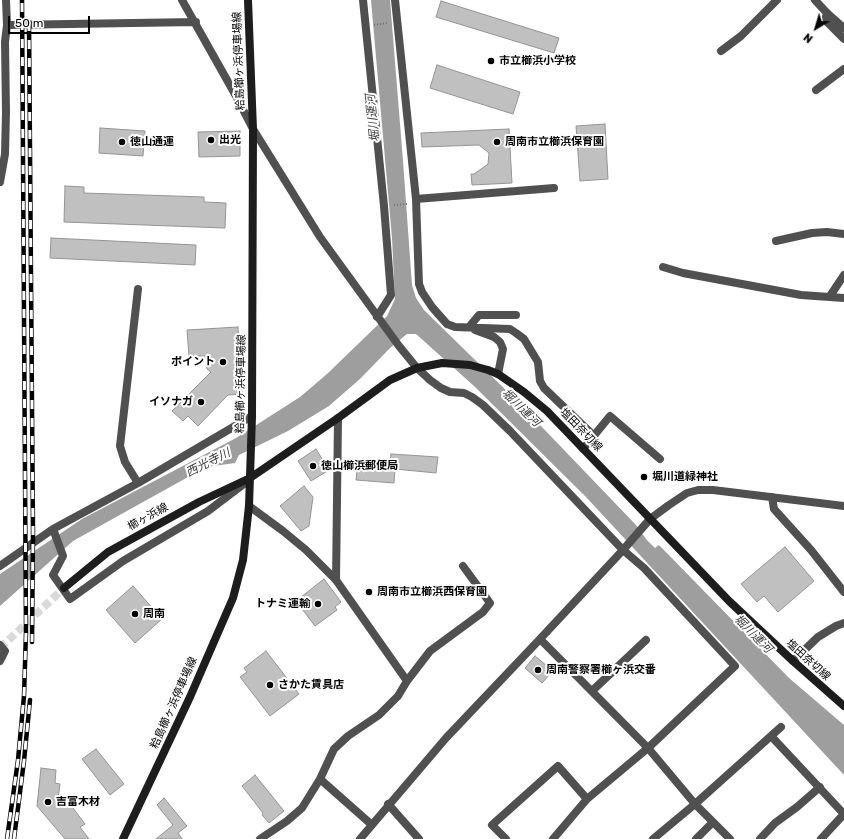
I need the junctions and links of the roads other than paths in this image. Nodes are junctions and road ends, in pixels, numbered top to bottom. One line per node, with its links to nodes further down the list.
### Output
1 (6, 0): 10 (street)
2 (182, 0): 9 (street)
3 (248, 0): 16 (street, 粭島櫛ヶ浜停車場線)
4 (363, 0): 28 (street)
5 (395, 0): 19 (street)
6 (777, 0): 13 (street)
7 (815, 0): 8 (street)
8 (827, 13): 11 (street); 12 (street)
9 (196, 22): 10 (street); 16 (street)
10 (6, 24): 17 (street)
11 (844, 28)
12 (844, 39)
13 (722, 51)
14 (844, 69): 15 (street)
15 (816, 90)
16 (253, 129): 28 (street); 32 (street, 粭島櫛ヶ浜停車場線)
17 (0, 182)
18 (554, 188): 19 (street)
19 (416, 198): 29 (street)
20 (844, 234): 21 (street)
21 (776, 241)
22 (663, 267): 25 (street)
23 (844, 275): 25 (street)
24 (138, 290): 38 (street)
25 (830, 296): 26 (street)
26 (844, 298)
27 (516, 315): 29 (street)
28 (377, 317): 30 (street)
29 (469, 327): 31 (street); 34 (street)
30 (417, 368): 31 (street, 塩田奈切線); 33 (street, 塩田奈切線); 44 (street)
31 (498, 374): 35 (street, 塩田奈切線)
32 (252, 416): 37 (street, 粭島櫛ヶ浜停車場線); 38 (street)
33 (338, 418): 37 (street, 塩田奈切線); 47 (street)
34 (594, 436): 35 (street); 36 (street)
35 (583, 449): 42 (street, 塩田奈切線)
36 (660, 459)
37 (250, 478): 40 (street, 粭島櫛ヶ浜停車場線); 43 (street); 48 (street, 櫛ヶ浜線)
38 (138, 483): 43 (street)
39 (772, 497): 41 (street); 42 (street); 49 (street)
40 (249, 506): 47 (street); 70 (street, 粭島櫛ヶ浜停車場線)
41 (844, 506)
42 (648, 522): 44 (street); 55 (street, 塩田奈切線)
43 (53, 529): 45 (street)
44 (625, 548): 51 (street); 61 (street)
45 (0, 566)
46 (463, 566): 56 (street)
47 (336, 580): 56 (street)
48 (64, 588)
49 (844, 592)
50 (844, 623): 55 (street)
51 (540, 639): 57 (street); 65 (street)
52 (646, 640): 57 (street)
53 (0, 645): 54 (street)
54 (0, 661)
55 (793, 661): 58 (street, 塩田奈切線)
56 (406, 681): 62 (street)
57 (592, 691): 61 (street)
58 (844, 706)
59 (781, 727): 60 (street)
60 (771, 736): 63 (street); 66 (street)
61 (648, 748): 64 (street); 66 (street)
62 (320, 779): 69 (street); 71 (street)
63 (820, 786): 67 (street); 79 (street)
64 (587, 799): 74 (street); 75 (street)
65 (388, 804): 69 (street); 73 (street)
66 (695, 804): 68 (street); 76 (street)
67 (844, 814): 80 (street)
68 (713, 822): 77 (street); 78 (street)
69 (372, 825): 72 (street)
70 (123, 839)
71 (260, 839)
72 (360, 839)
73 (419, 839)
74 (506, 839)
75 (553, 839)
76 (653, 839)
77 (696, 839)
78 (730, 839)
79 (760, 839)
80 (821, 839)

